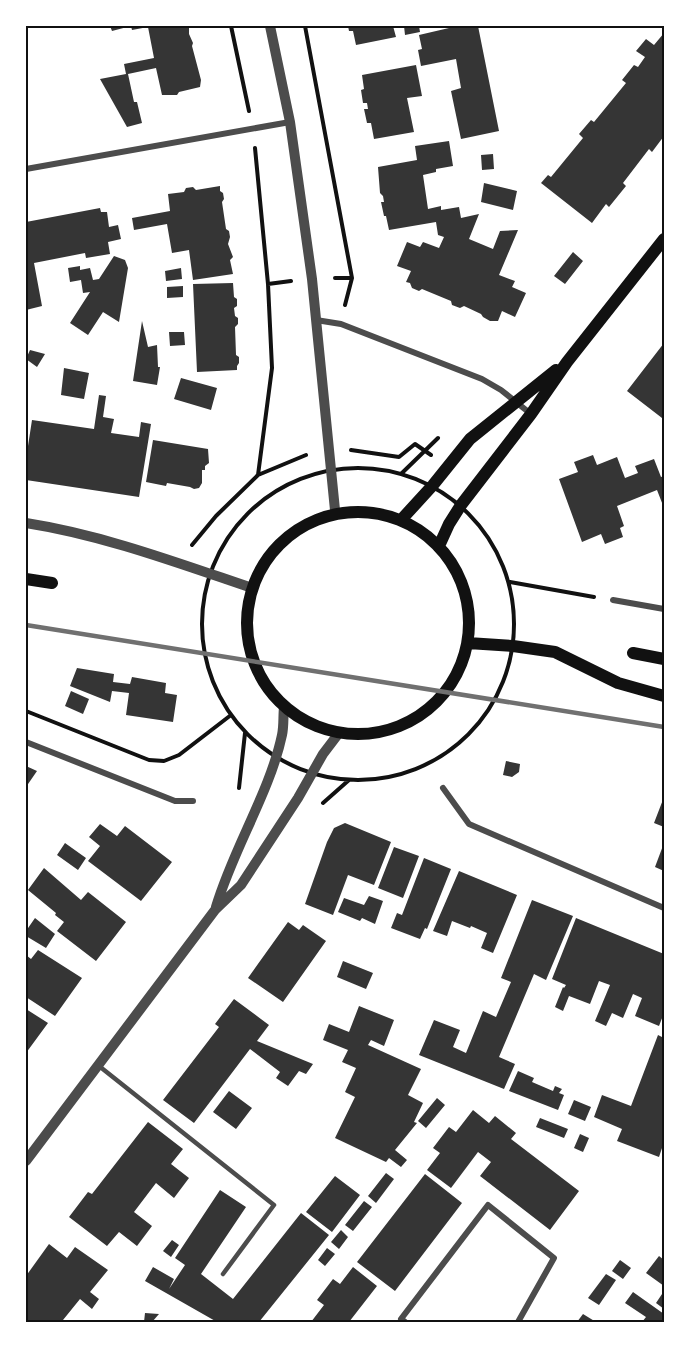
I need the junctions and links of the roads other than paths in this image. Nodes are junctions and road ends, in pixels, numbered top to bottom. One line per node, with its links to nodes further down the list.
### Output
1 (270, 26): 2 (street)
2 (290, 122): 3 (street); 5 (street)
3 (26, 170)
4 (664, 239): 6 (main road)
5 (316, 320): 7 (street); 9 (street)
6 (567, 362): 7 (main road); 8 (main road)
7 (515, 401): 8 (street); 10 (main road)
8 (531, 414): 12 (main road)
9 (335, 510): 10 (main road); 15 (main road)
10 (401, 520): 12 (main road)
11 (26, 523): 15 (street)
12 (439, 546): 18 (main road)
13 (26, 579): 14 (main road)
14 (52, 583)
15 (252, 588): 22 (main road)
16 (613, 600): 17 (street)
17 (664, 609)
18 (468, 643): 21 (main road); 23 (main road)
19 (633, 653): 20 (main road)
20 (664, 659)
21 (664, 696)
22 (284, 707): 23 (main road); 28 (street)
23 (339, 733): 28 (street)
24 (26, 742): 26 (street)
25 (443, 788): 27 (street)
26 (193, 801)
27 (664, 908)
28 (215, 910): 29 (street)
29 (98, 1065): 30 (street); 31 (lane)
30 (26, 1161)
31 (223, 1274)
32 (405, 1323): 33 (street)
33 (518, 1323)

